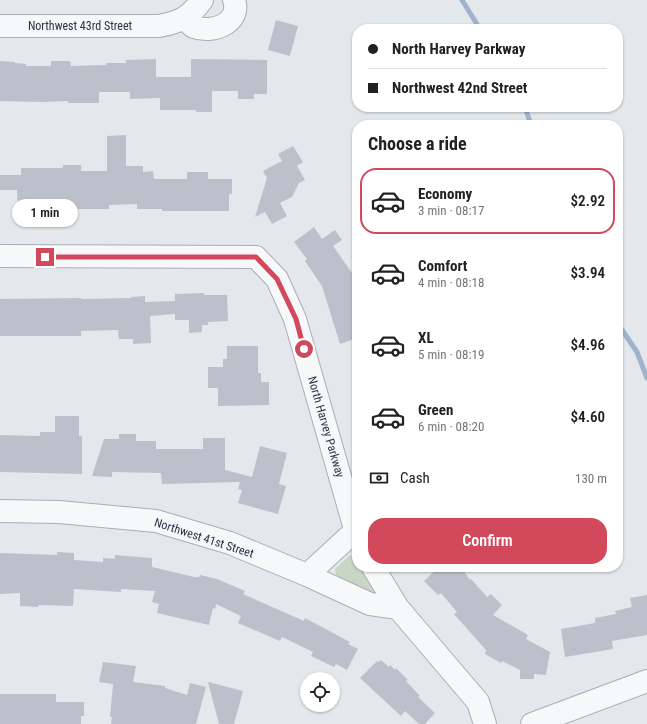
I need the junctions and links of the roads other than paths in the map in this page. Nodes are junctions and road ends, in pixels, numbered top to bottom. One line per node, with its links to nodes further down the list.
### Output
1 (202, 0): 3 (street)
2 (234, 0): 3 (street)
3 (185, 18): 4 (street, Northwest 43rd Street)
4 (0, 26)
5 (0, 256): 7 (street, North Harvey Parkway)
6 (0, 511): 10 (street, Northwest 41st Street)
7 (352, 520)
8 (352, 537): 10 (street)
9 (376, 572): 11 (street)
10 (307, 575): 11 (street, Northwest 41st Street)
11 (398, 608): 13 (street)
12 (647, 681): 14 (street)
13 (485, 724)
14 (532, 724)

